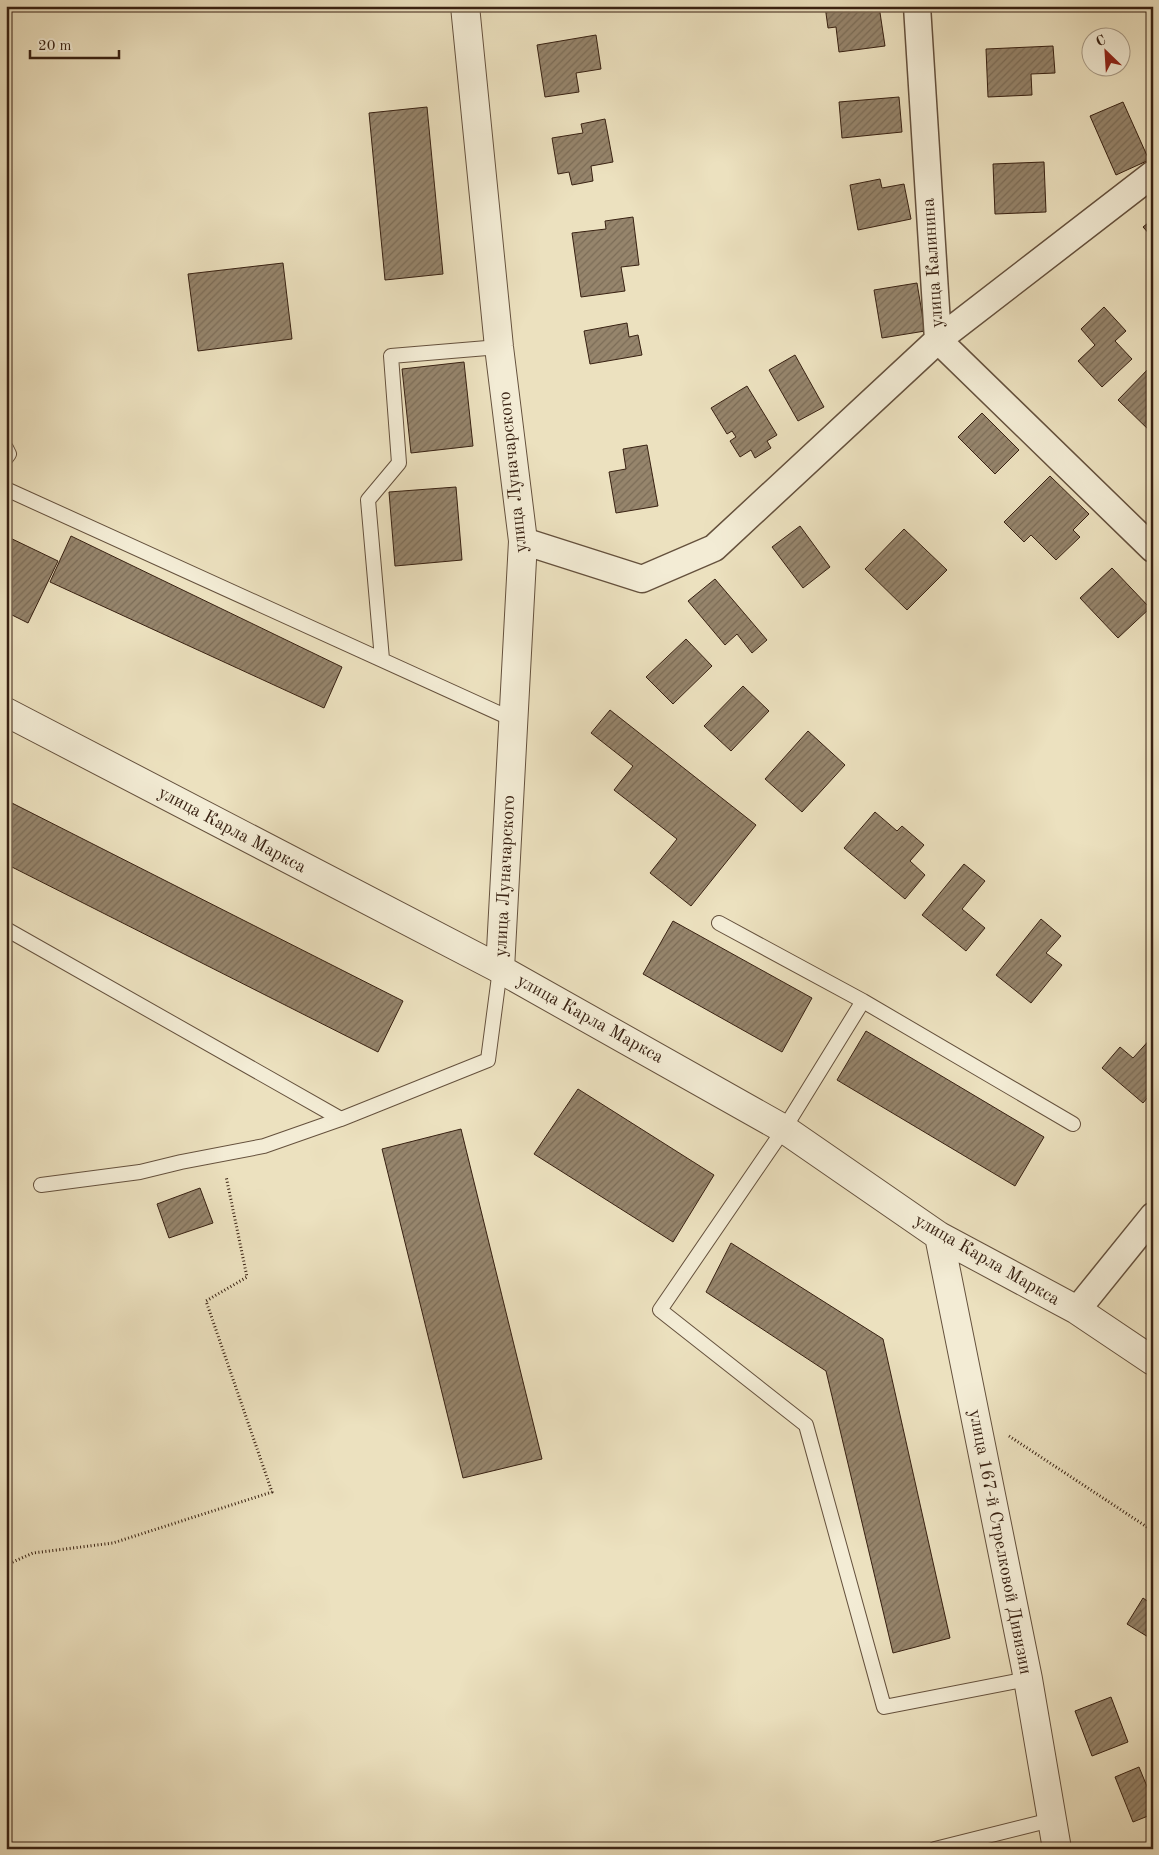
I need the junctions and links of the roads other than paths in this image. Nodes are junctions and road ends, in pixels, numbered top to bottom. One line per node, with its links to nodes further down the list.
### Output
1 (465, 6): 5 (street, улица Луначарского)
2 (917, 6): 4 (street, улица Калинина)
3 (1153, 174): 4 (street)
4 (938, 340): 9 (street); 10 (street, улица Калинина)
5 (499, 347): 9 (street, улица Луначарского); 11 (lane)
6 (6, 448): 7 (lane)
7 (6, 458)
8 (6, 488): 11 (lane)
9 (523, 541): 13 (street, улица Луначарского)
10 (1153, 550)
11 (382, 659): 13 (lane)
12 (6, 712): 16 (street, улица Карла Маркса)
13 (514, 720): 16 (street, улица Луначарского)
14 (719, 923): 17 (lane)
15 (6, 929): 18 (lane)
16 (500, 968): 18 (lane); 20 (street, улица Карла Маркса)
17 (863, 1002): 19 (lane); 20 (lane)
18 (341, 1119): 21 (lane)
19 (1073, 1124)
20 (784, 1129): 23 (street, улица Карла Маркса); 26 (lane)
21 (40, 1185)
22 (1153, 1216): 24 (street)
23 (939, 1236): 24 (street, улица Карла Маркса); 26 (street, улица 167-й Стрелковой Дивизии)
24 (1076, 1310): 25 (street, улица Карла Маркса)
25 (1153, 1361)
26 (1028, 1679): 27 (street, улица 167-й Стрелковой Дивизии)
27 (1051, 1820): 28 (lane); 29 (street, улица 167-й Стрелковой Дивизии)
28 (935, 1849)
29 (1057, 1849)

